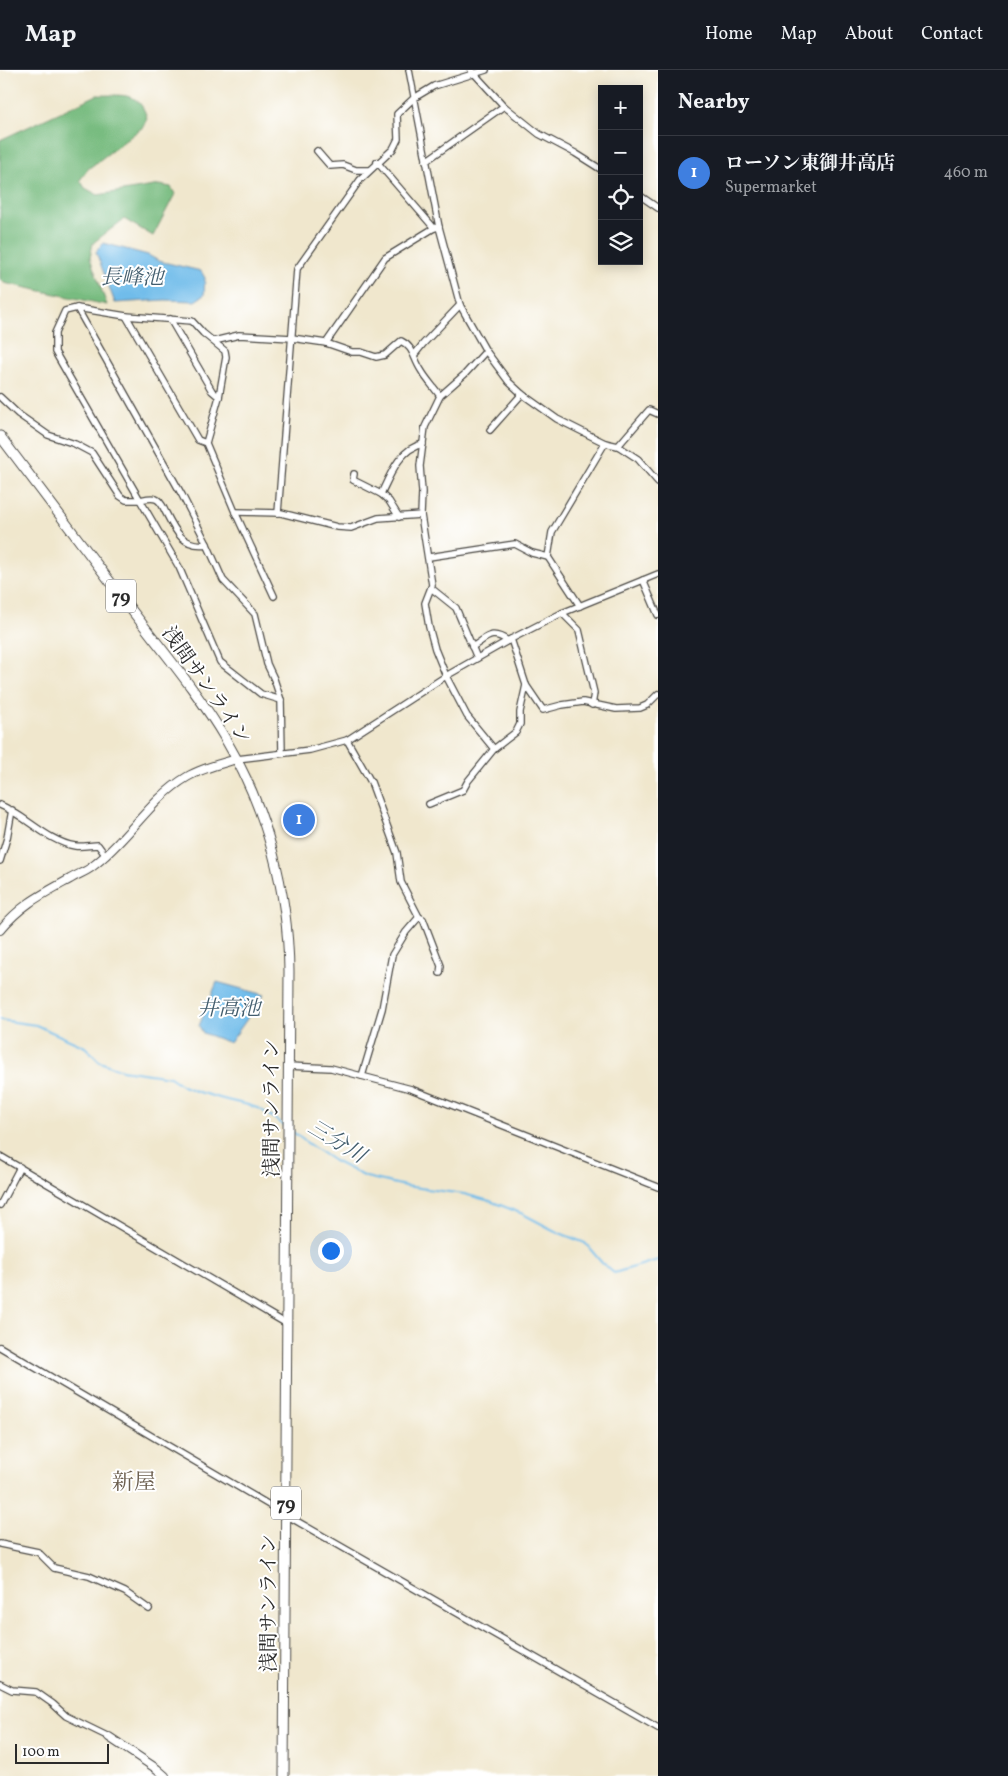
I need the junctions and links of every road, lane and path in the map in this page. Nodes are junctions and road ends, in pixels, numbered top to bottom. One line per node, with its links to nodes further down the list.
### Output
1 (409, 70): 4 (street)
2 (486, 70): 3 (street)
3 (473, 72): 4 (street); 5 (street)
4 (414, 98): 7 (street); 8 (street)
5 (504, 106): 7 (street); 9 (street)
6 (317, 151): 10 (street)
7 (426, 161): 13 (street)
8 (377, 162): 10 (street); 13 (street)
9 (598, 167)
10 (369, 170): 18 (street)
11 (643, 198): 12 (street)
12 (658, 208)
13 (437, 228): 14 (street); 20 (street)
14 (460, 305): 21 (street); 22 (street)
15 (77, 308): 16 (street); 37 (street); 42 (street)
16 (126, 316): 17 (street); 30 (street)
17 (170, 319): 19 (street); 26 (street)
18 (292, 338): 19 (street); 20 (street); 39 (street)
19 (214, 341): 26 (street)
20 (326, 344): 22 (street)
21 (486, 351): 23 (street); 24 (street)
22 (415, 354): 24 (street)
23 (522, 394): 28 (street); 31 (street)
24 (440, 396): 32 (street)
25 (0, 397): 37 (street)
26 (219, 397): 30 (street)
27 (658, 414): 33 (street)
28 (490, 430)
29 (0, 436): 63 (main road, 浅間サンライン / 79)
30 (206, 443): 38 (street)
31 (605, 443): 33 (street); 44 (street)
32 (423, 444): 36 (street); 40 (street)
33 (618, 446): 35 (street)
34 (354, 474): 36 (street)
35 (658, 482)
36 (381, 494): 41 (street)
37 (140, 500): 42 (street); 58 (street)
38 (235, 512): 39 (street); 48 (street)
39 (278, 513): 41 (street)
40 (421, 515): 41 (street); 43 (street)
41 (399, 517)
42 (208, 544): 58 (street)
43 (429, 557): 44 (street); 47 (street)
44 (548, 557): 49 (street)
45 (658, 574): 46 (street)
46 (643, 580): 49 (street); 51 (street)
47 (431, 588): 53 (street); 55 (street)
48 (274, 596)
49 (580, 606): 50 (street)
50 (562, 613): 52 (street); 59 (street)
51 (658, 615)
52 (509, 640): 53 (street); 54 (street); 56 (street)
53 (472, 647): 54 (street)
54 (477, 658): 55 (street)
55 (446, 676): 60 (street); 61 (street)
56 (526, 684): 59 (street); 61 (street)
57 (658, 694): 59 (street)
58 (280, 700): 62 (street)
59 (592, 705)
60 (348, 740): 62 (street); 69 (street)
61 (494, 749): 64 (street)
62 (282, 753): 63 (street)
63 (237, 759): 67 (street); 72 (main road, 浅間サンライン / 79)
64 (429, 804)
65 (0, 805): 66 (street)
66 (12, 810): 67 (street); 68 (street)
67 (106, 856): 70 (street)
68 (0, 861)
69 (419, 917): 71 (street); 73 (street)
70 (0, 930)
71 (440, 972)
72 (288, 1066): 73 (street); 78 (main road, 浅間サンライン / 79)
73 (362, 1076): 76 (street)
74 (0, 1156): 75 (street)
75 (20, 1167): 77 (street); 78 (street)
76 (658, 1187)
77 (0, 1205)
78 (287, 1324): 80 (main road, 浅間サンライン / 79)
79 (0, 1347): 80 (street)
80 (286, 1515): 84 (street); 87 (main road, 浅間サンライン / 79)
81 (0, 1544): 82 (street)
82 (149, 1609)
83 (0, 1684): 85 (street)
84 (658, 1728)
85 (108, 1737): 86 (street)
86 (165, 1776)
87 (284, 1776)

